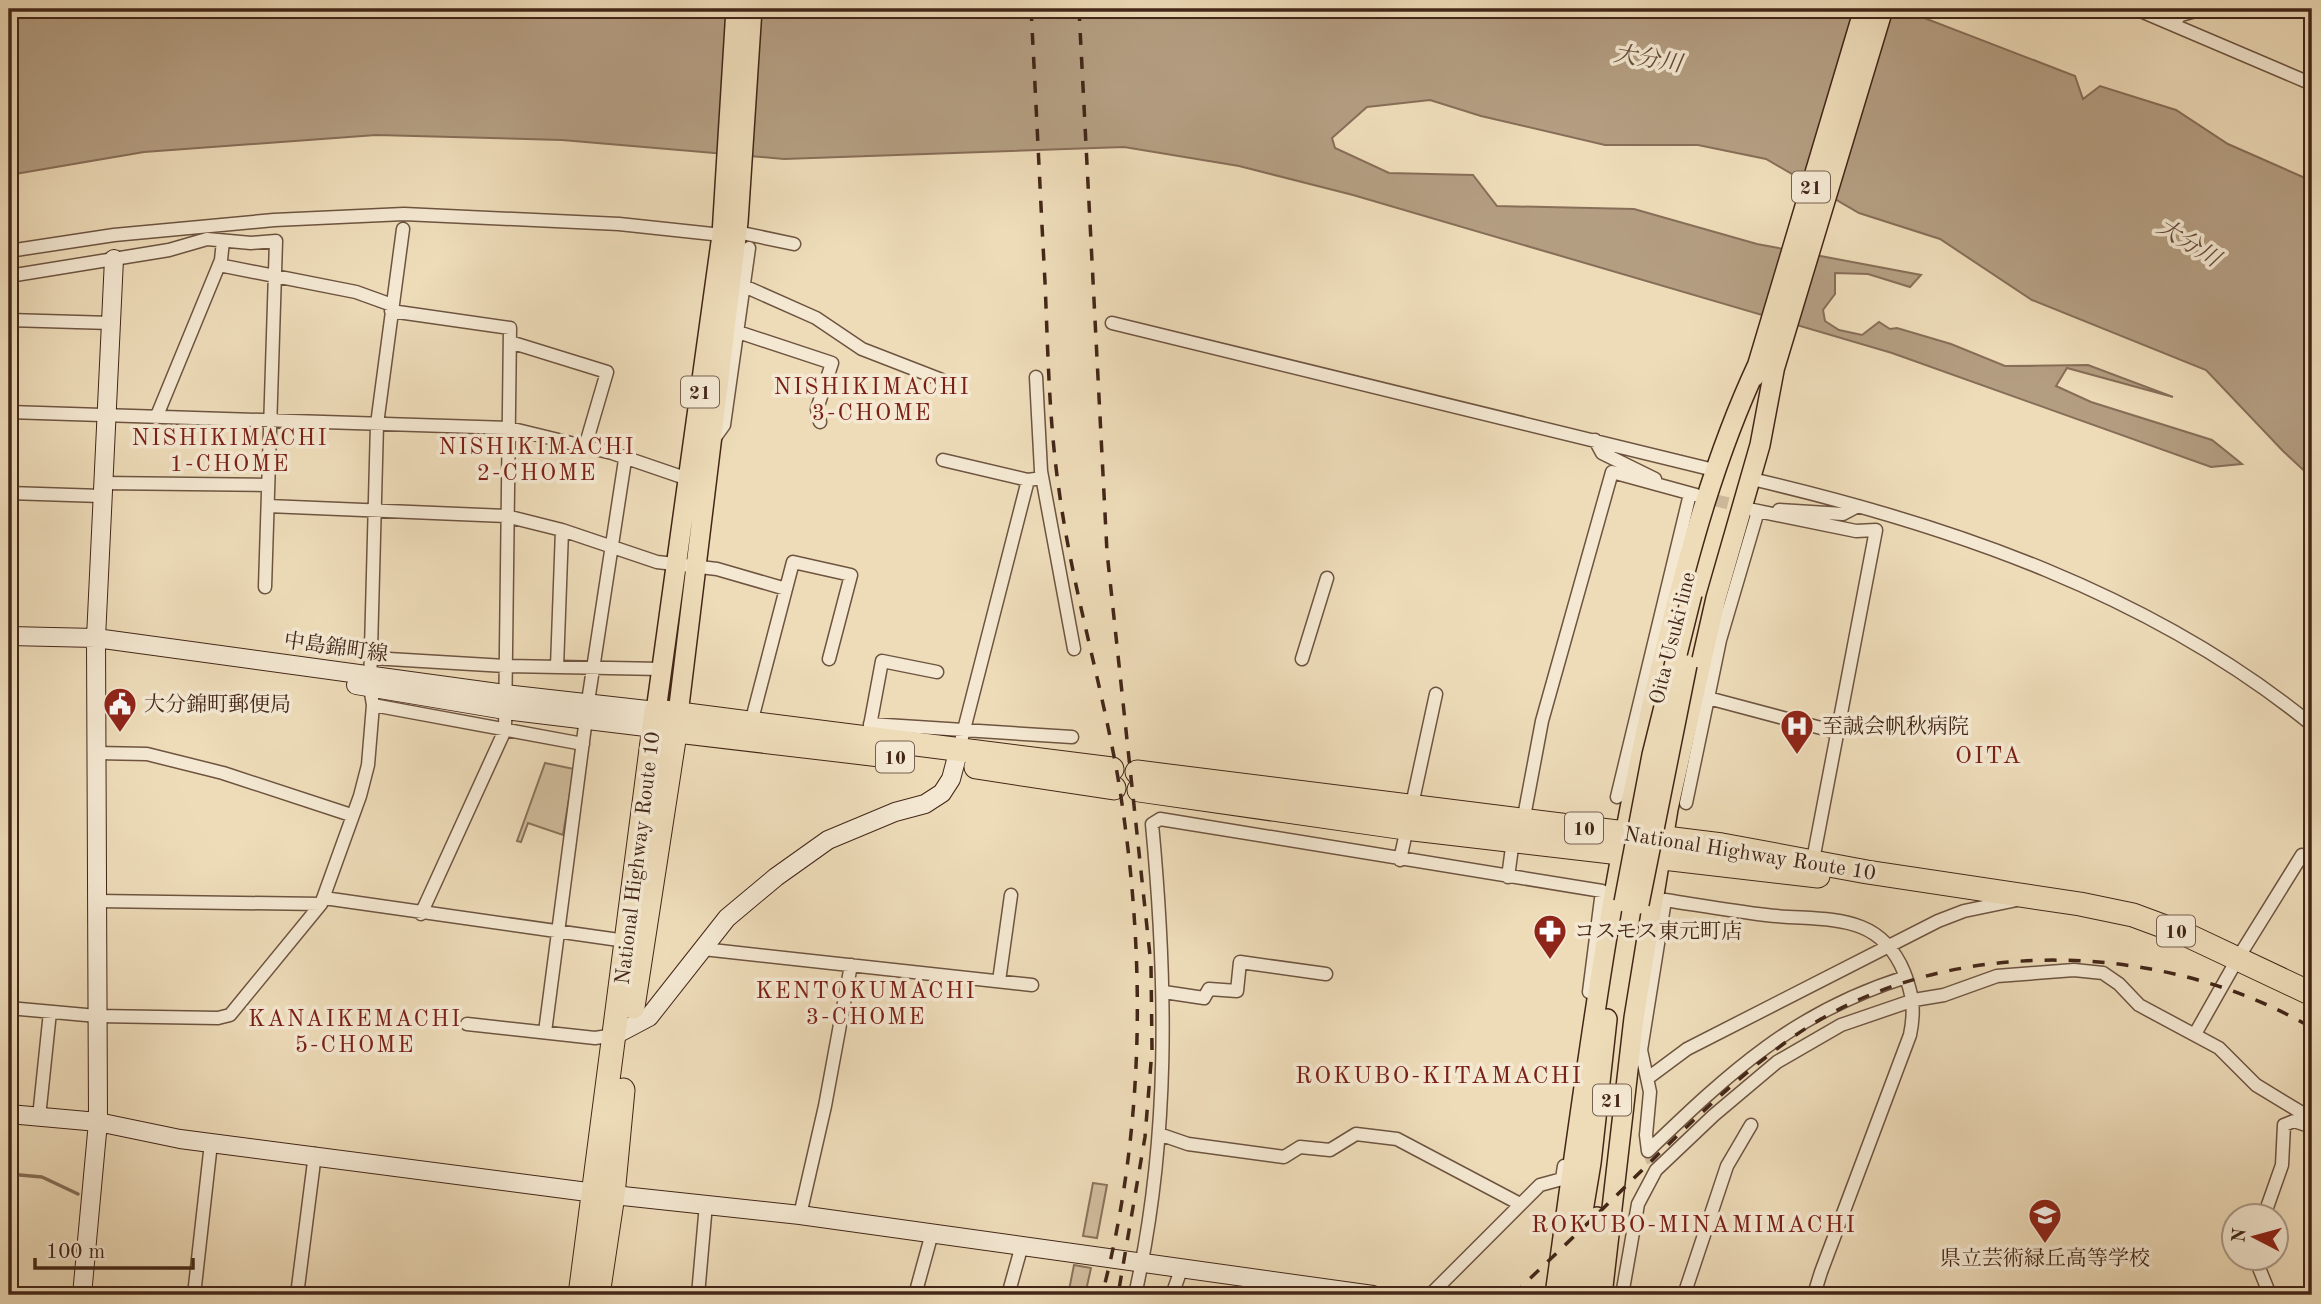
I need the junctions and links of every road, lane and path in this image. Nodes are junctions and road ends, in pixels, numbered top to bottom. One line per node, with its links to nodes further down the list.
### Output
1 (736, 9): 9 (main road, 21)
2 (752, 9): 9 (main road, 21)
3 (1864, 9): 26 (main road, Oita Usuki line / 21)
4 (1883, 9): 26 (main road, Oita Usuki line / 21)
5 (2136, 9): 7 (street)
6 (2202, 9): 7 (street)
7 (2172, 23): 8 (street)
8 (2312, 83)
9 (730, 227): 12 (street); 14 (street); 37 (main road, 21); 43 (main road, 21)
10 (403, 229): 20 (street)
11 (223, 241): 15 (street); 16 (street); 17 (street)
12 (794, 244)
13 (749, 248): 19 (street)
14 (9, 251)
15 (114, 259): 18 (street); 22 (street)
16 (219, 265): 17 (street); 31 (street)
17 (275, 275): 20 (street); 32 (street)
18 (9, 276)
19 (744, 286): 24 (street); 28 (street)
20 (392, 308): 25 (street); 34 (street)
21 (9, 320): 22 (street)
22 (111, 323): 30 (street)
23 (1112, 323): 36 (street)
24 (738, 332): 33 (street); 37 (street)
25 (510, 342): 35 (street); 38 (street)
26 (1767, 362): 41 (main road); 41 (main road, Oita Usuki line / 21)
27 (1036, 377): 42 (street)
28 (942, 380)
29 (9, 412): 30 (street)
30 (106, 414): 31 (street); 47 (street)
31 (156, 418): 32 (street)
32 (270, 420): 34 (street); 45 (street)
33 (820, 422)
34 (377, 424): 35 (street); 51 (street)
35 (509, 428): 38 (street); 53 (street)
36 (1595, 440): 41 (street); 46 (street)
37 (710, 444): 57 (main road, 21)
38 (585, 447): 39 (street)
39 (625, 460): 43 (street); 55 (street)
40 (943, 460): 44 (street)
41 (1735, 469): 50 (street); 78 (main road); 79 (main road); 108 (main road, Oita Usuki line / 21, bridge)
42 (1043, 478): 44 (street); 64 (street)
43 (688, 479): 56 (main road, 21)
44 (1028, 480): 89 (street)
45 (268, 485): 47 (street); 49 (street)
46 (1664, 488): 79 (street); 97 (street)
47 (101, 489): 48 (street); 62 (street)
48 (9, 493)
49 (268, 506): 51 (street); 59 (street)
50 (1857, 506): 52 (street); 82 (street)
51 (375, 509): 53 (street); 72 (street)
52 (1758, 511): 75 (street); 86 (street)
53 (506, 516): 54 (street); 67 (street)
54 (562, 530): 55 (street); 68 (street)
55 (611, 547): 56 (street); 69 (street)
56 (675, 564): 57 (street); 70 (main road, 21)
57 (695, 566): 60 (street); 80 (main road, 21)
58 (1327, 578): 66 (street)
59 (265, 587)
60 (786, 589): 65 (street); 81 (street)
61 (9, 636): 62 (street, 中島錦町線)
62 (96, 643): 63 (street, 中島錦町線); 72 (street, 中島錦町線); 90 (street)
63 (9, 645)
64 (1074, 649)
65 (829, 659)
66 (1302, 659)
67 (505, 666): 68 (street); 72 (street); 76 (street)
68 (557, 667): 69 (street)
69 (593, 668): 70 (street); 74 (street)
70 (661, 668): 80 (main road, 21)
71 (937, 672): 85 (street)
72 (371, 673): 76 (street, 中島錦町線); 77 (street)
73 (1436, 694): 96 (street)
74 (589, 695)
75 (1708, 698): 78 (street); 86 (street); 94 (street)
76 (505, 702): 80 (street, 中島錦町線); 84 (street)
77 (373, 705): 84 (street); 95 (street)
78 (1690, 707): 99 (main road)
79 (1642, 711): 93 (street); 98 (main road)
80 (666, 721): 81 (highway, National Highway Route 10 / 10); 89 (highway, National Highway Route 10 / 10); 111 (highway, National Highway Route 10); 128 (highway, National Highway Route 10)
81 (751, 723): 85 (highway, National Highway Route 10 / 10)
82 (2312, 725)
83 (585, 726): 88 (street)
84 (505, 730): 88 (street); 109 (street)
85 (869, 731): 89 (highway, National Highway Route 10 / 10)
86 (1836, 732): 102 (street)
87 (1072, 737): 89 (street)
88 (583, 744): 110 (street)
89 (959, 748): 91 (highway, National Highway Route 10 / 10); 113 (street)
90 (97, 753): 95 (street); 106 (street)
91 (1113, 778)
92 (1138, 781): 96 (highway, National Highway Route 10 / 10)
93 (1617, 797)
94 (1686, 803)
95 (351, 815): 107 (street)
96 (1408, 817): 97 (highway, National Highway Route 10 / 10); 101 (street)
97 (1518, 831): 98 (highway, National Highway Route 10 / 10); 103 (street)
98 (1621, 842): 99 (highway, National Highway Route 10 / 10); 133 (main road)
99 (1662, 848): 102 (highway, National Highway Route 10 / 10); 105 (highway, National Highway Route 10 / 10); 167 (main road)
100 (2312, 858): 114 (street)
101 (1400, 860): 103 (street); 120 (street)
102 (1813, 860): 105 (highway, National Highway Route 10 / 10)
103 (1508, 877): 133 (street)
104 (1012, 895): 118 (street)
105 (2029, 897): 112 (street); 114 (highway, National Highway Route 10 / 10)
106 (97, 901): 107 (street); 125 (street)
107 (323, 901): 109 (street); 125 (street)
108 (1631, 903): 165 (main road, Oita Usuki line / 21); 166 (main road, Oita Usuki line / 21)
109 (421, 914): 110 (street)
110 (560, 932): 111 (street); 127 (street)
111 (626, 941): 128 (highway, National Highway Route 10)
112 (1891, 946): 117 (street); 130 (street); 130 (street)
113 (703, 949): 115 (street); 128 (street)
114 (2238, 958): 121 (highway, National Highway Route 10 / 10); 129 (street)
115 (851, 965): 118 (street); 145 (street)
116 (1326, 974): 120 (street)
117 (1906, 977): 122 (street); 130 (street)
118 (999, 981): 119 (street)
119 (1032, 985)
120 (1164, 992): 138 (street)
121 (2312, 995)
122 (1914, 1000): 129 (street); 168 (street); 170 (street)
123 (9, 1008): 124 (street)
124 (50, 1012): 125 (street); 132 (street)
125 (97, 1016): 135 (street)
126 (467, 1024): 127 (street)
127 (545, 1032): 128 (street)
128 (622, 1032): 141 (highway, National Highway Route 10)
129 (2195, 1034): 134 (street)
130 (1647, 1079)
131 (9, 1114): 132 (street)
132 (38, 1117): 135 (street)
133 (1575, 1119): 144 (street); 164 (main road)
134 (2312, 1119)
135 (98, 1122): 139 (street); 152 (street)
136 (1752, 1125): 169 (street)
137 (2312, 1127): 142 (street)
138 (1159, 1134): 144 (street); 148 (street)
139 (211, 1143): 140 (street); 153 (street)
140 (315, 1154): 141 (street); 154 (street)
141 (604, 1194): 143 (street); 155 (highway, National Highway Route 10); 156 (highway, National Highway Route 10)
142 (2269, 1202)
143 (706, 1204): 145 (street); 157 (street)
144 (1520, 1204): 163 (street)
145 (800, 1215): 146 (street)
146 (933, 1233): 147 (street); 158 (street)
147 (1022, 1245): 148 (street); 159 (street)
148 (1143, 1262): 149 (street); 160 (street)
149 (1182, 1267): 151 (street); 161 (street)
150 (2261, 1272): 171 (street)
151 (1354, 1293): 162 (street)
152 (82, 1295)
153 (194, 1295)
154 (297, 1295)
155 (580, 1295)
156 (598, 1295)
157 (698, 1295)
158 (915, 1295)
159 (1008, 1295)
160 (1135, 1295)
161 (1172, 1295)
162 (1373, 1295)
163 (1430, 1295)
164 (1555, 1295)
165 (1569, 1295)
166 (1584, 1295)
167 (1602, 1295)
168 (1622, 1295)
169 (1684, 1295)
170 (1819, 1295)
171 (2270, 1295)

